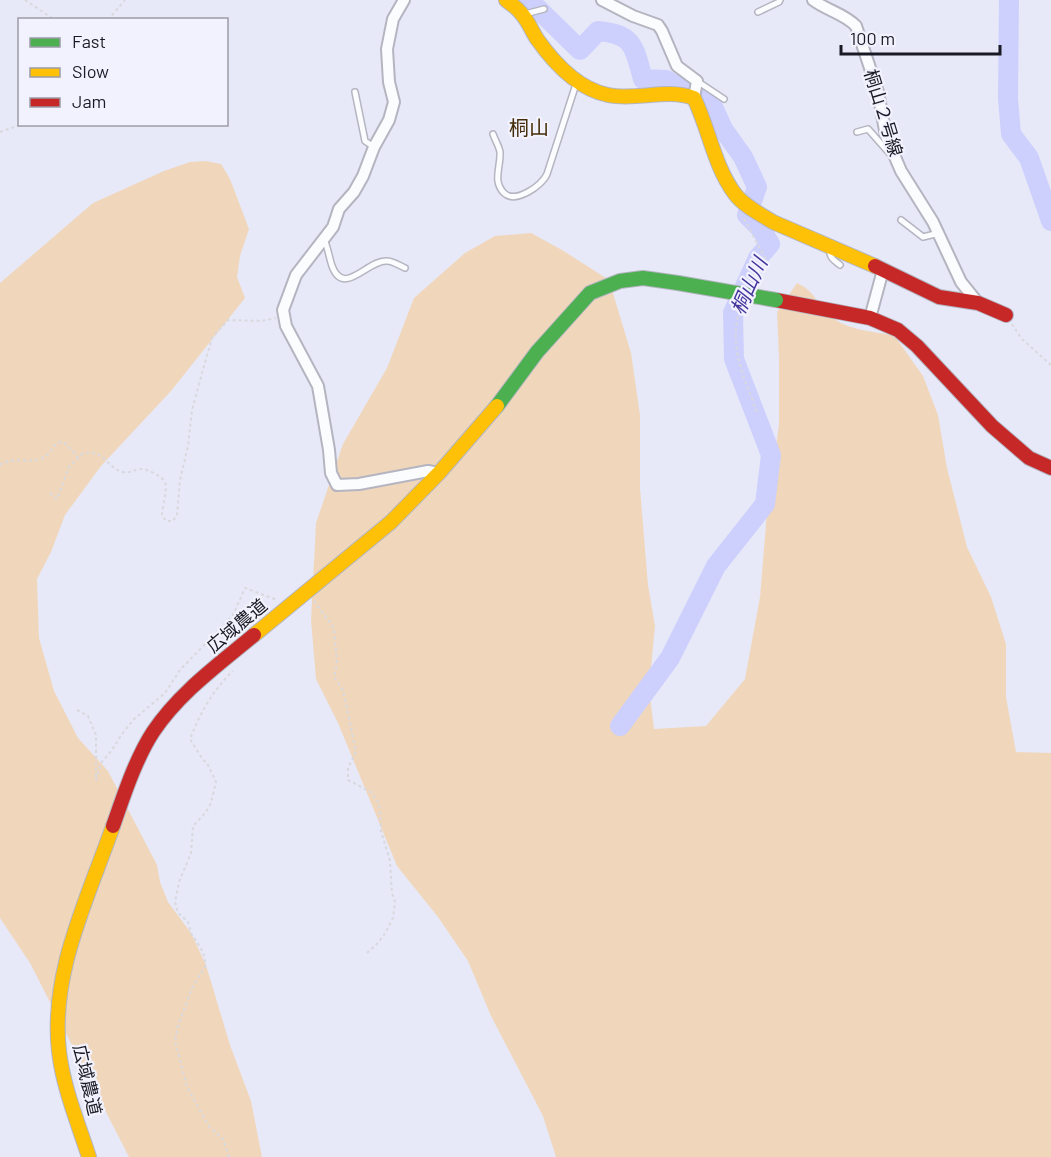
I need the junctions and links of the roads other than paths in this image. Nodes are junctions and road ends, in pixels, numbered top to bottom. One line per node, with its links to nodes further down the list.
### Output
1 (404, 0): 16 (street)
2 (506, 0): 8 (street)
3 (602, 0): 9 (street)
4 (780, 0): 7 (lane)
5 (813, 0): 17 (street, 桐山２号線)
6 (544, 9): 8 (lane)
7 (758, 12)
8 (523, 14): 10 (street)
9 (697, 81): 12 (street); 13 (lane)
10 (576, 82): 12 (street); 15 (lane)
11 (355, 92): 16 (lane)
12 (694, 98): 21 (street)
13 (724, 99)
14 (857, 132): 17 (lane)
15 (493, 134)
16 (374, 147): 20 (street)
17 (894, 155): 19 (street, 桐山２号線)
18 (901, 220): 19 (lane)
19 (939, 233): 25 (street, 桐山２号線)
20 (324, 239): 23 (lane); 29 (street)
21 (830, 249): 22 (lane); 24 (street)
22 (840, 265)
23 (405, 268)
24 (883, 270): 25 (street); 27 (street)
25 (978, 303): 26 (street)
26 (1006, 315)
27 (870, 318): 28 (street, 広域農道); 29 (street, 広域農道, bridge)
28 (1051, 468)
29 (439, 473): 30 (street, 広域農道)
30 (89, 1157)

